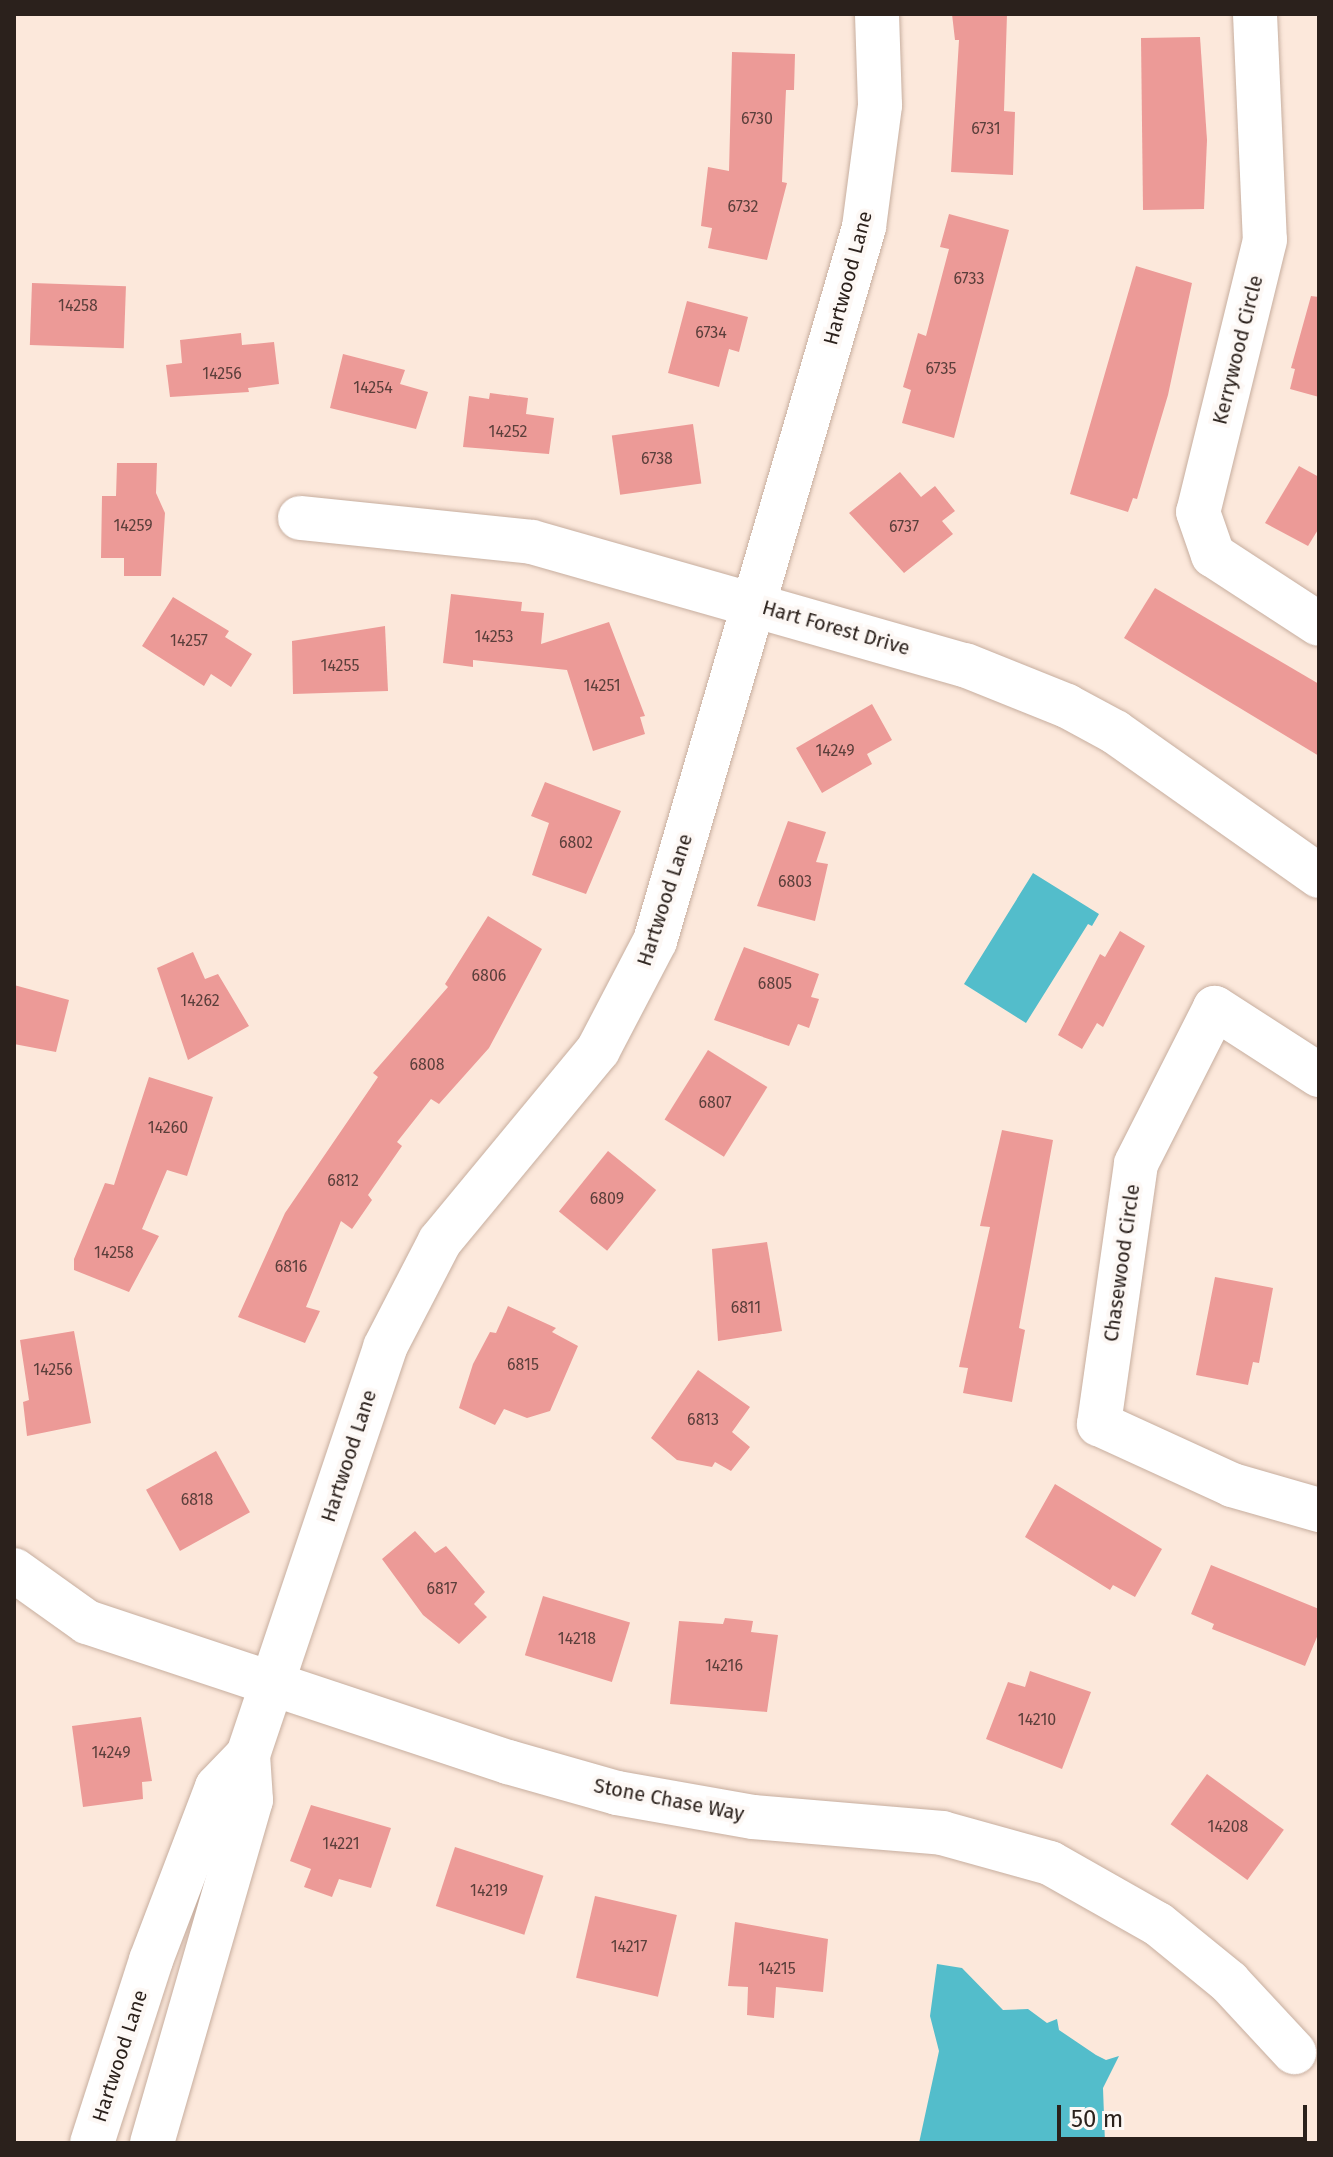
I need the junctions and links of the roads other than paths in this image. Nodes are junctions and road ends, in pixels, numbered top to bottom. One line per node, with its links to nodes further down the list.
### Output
1 (877, 14): 4 (street, Hartwood Lane)
2 (1255, 14): 5 (street, Kerrywood Circle)
3 (300, 518): 4 (street, Hart Forest Drive)
4 (756, 604): 6 (street, Hart Forest Drive); 10 (street, Hartwood Lane)
5 (1319, 624)
6 (1319, 876)
7 (1319, 1075): 8 (street, Chasewood Circle)
8 (1319, 1510)
9 (14, 1570): 10 (street, Stone Chase Way)
10 (272, 1685): 11 (street, Hartwood Lane); 12 (street, Stone Chase Way)
11 (248, 1755): 13 (street, Hartwood Lane); 14 (street, Hartwood Lane)
12 (1294, 2052)
13 (92, 2143)
14 (152, 2143)

